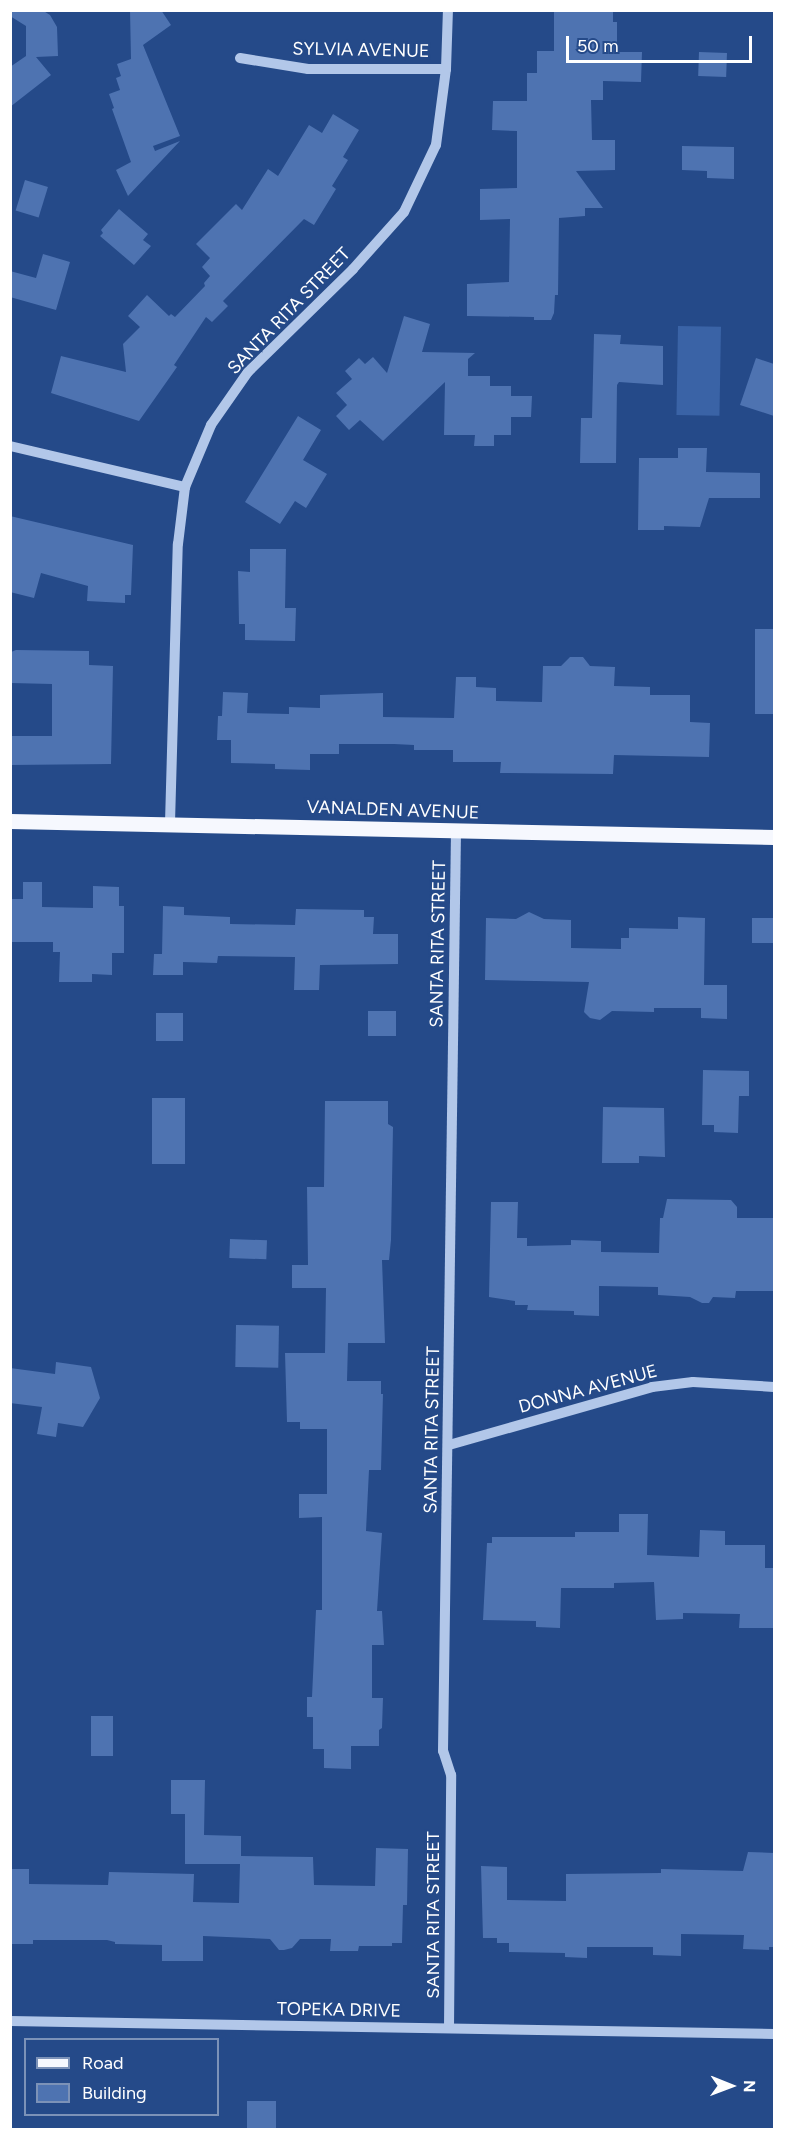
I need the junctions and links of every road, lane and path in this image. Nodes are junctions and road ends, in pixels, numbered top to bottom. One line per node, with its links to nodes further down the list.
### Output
1 (448, 10): 3 (street, SANTA RITA STREET)
2 (240, 58): 3 (street, SYLVIA AVENUE)
3 (446, 69): 5 (street, SANTA RITA STREET)
4 (10, 446): 5 (street)
5 (185, 487): 7 (street, SANTA RITA STREET)
6 (10, 821): 7 (main road, VANALDEN AVENUE)
7 (170, 823): 8 (main road, VANALDEN AVENUE)
8 (456, 832): 9 (main road, VANALDEN AVENUE); 11 (street, SANTA RITA STREET)
9 (774, 837)
10 (774, 1387): 11 (street, DONNA AVENUE)
11 (449, 1445): 13 (street, SANTA RITA STREET)
12 (10, 2021): 13 (street, TOPEKA DRIVE)
13 (449, 2028): 14 (street, TOPEKA DRIVE)
14 (774, 2034)

